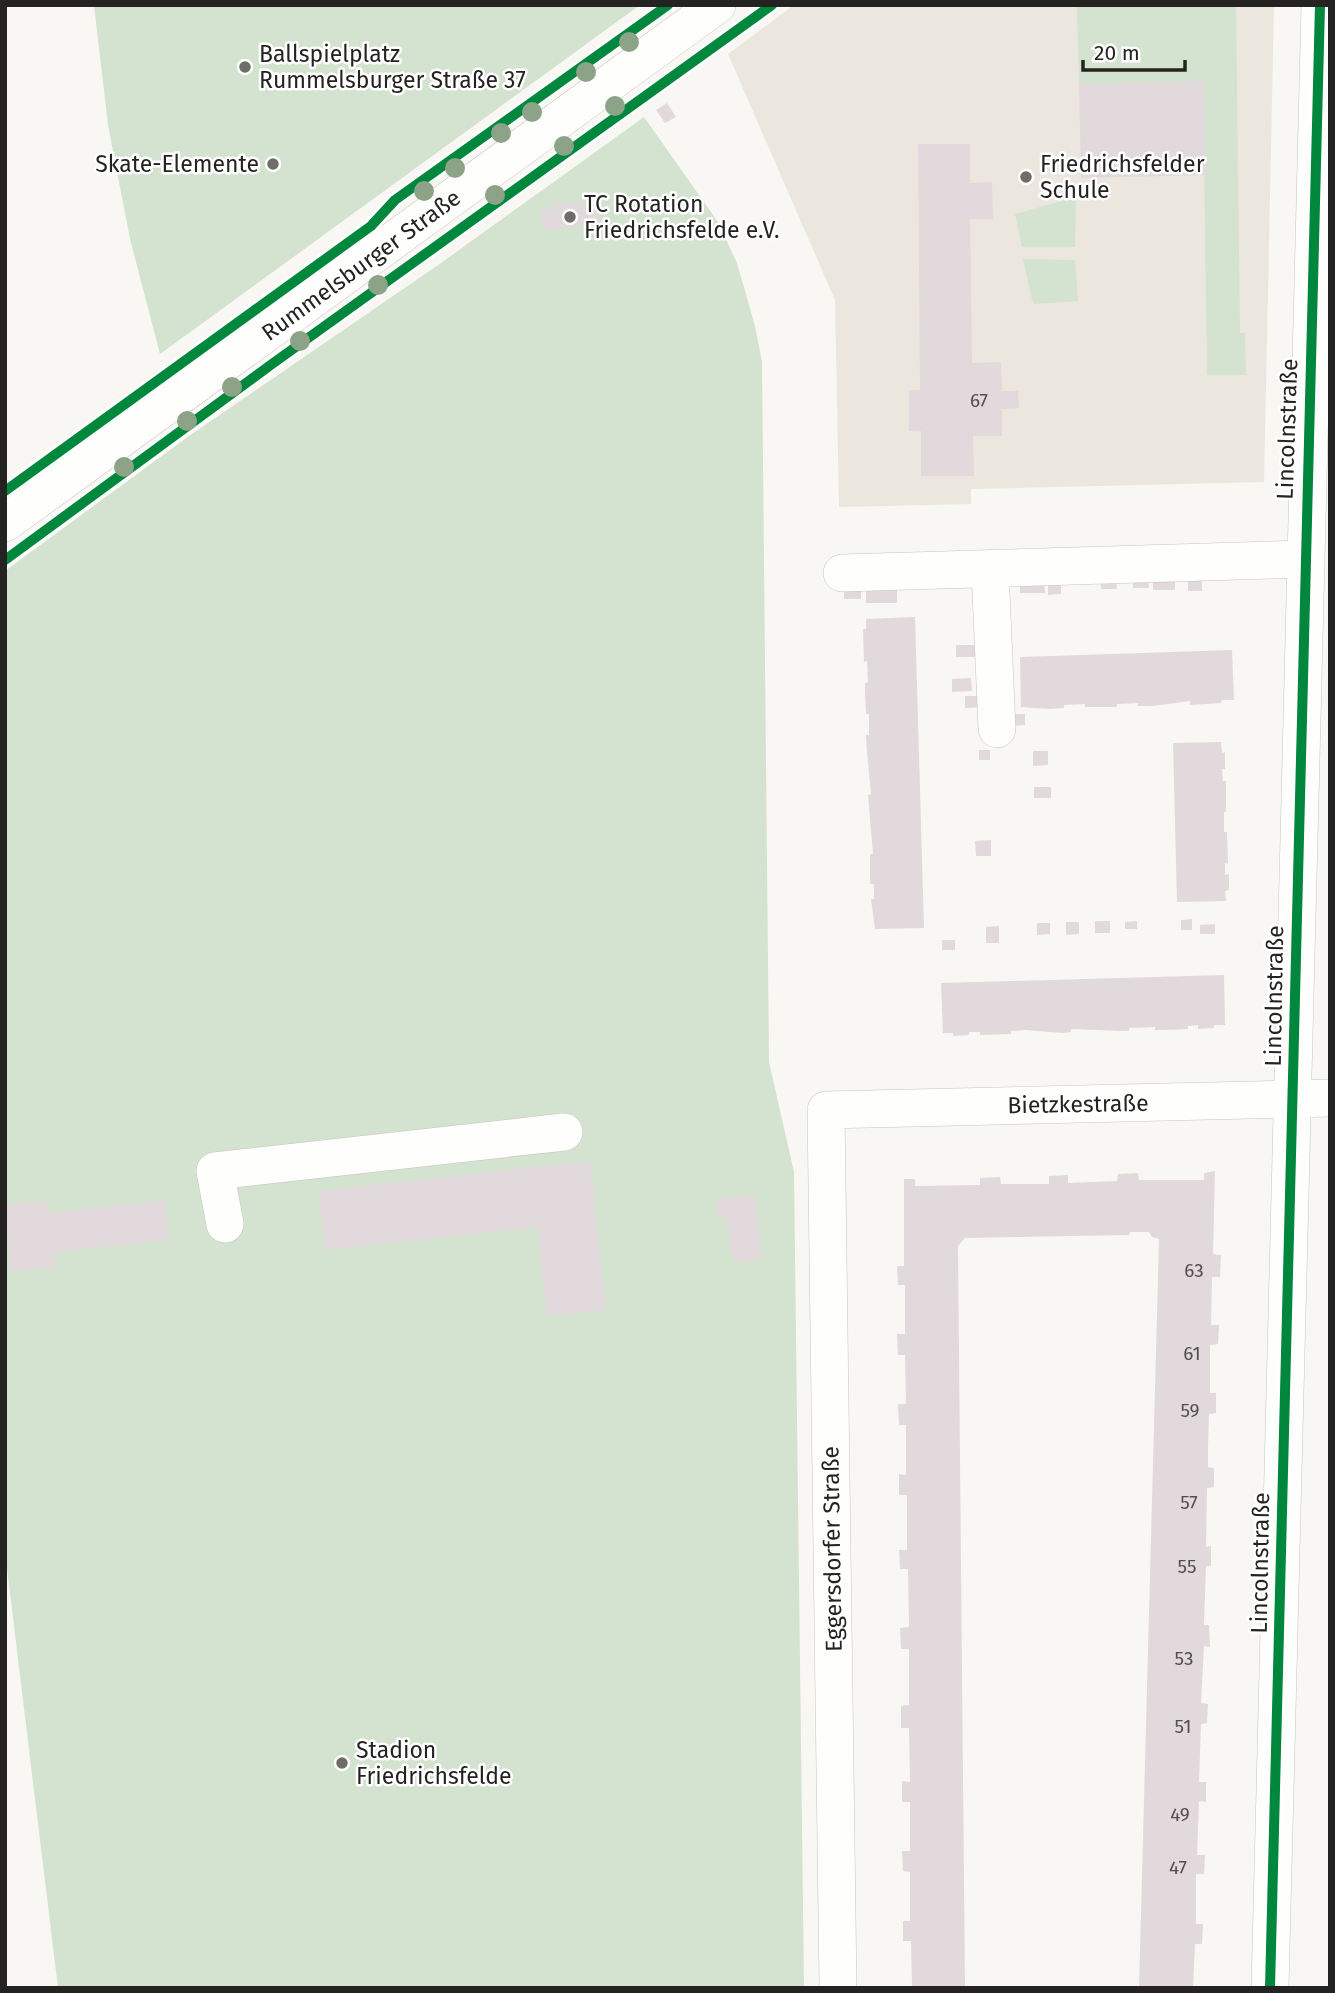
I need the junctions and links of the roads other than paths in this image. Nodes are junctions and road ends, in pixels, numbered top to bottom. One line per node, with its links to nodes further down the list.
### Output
1 (717, 5): 3 (street, Rummelsburger Straße)
2 (1320, 5): 4 (street, Lincolnstraße)
3 (5, 523)
4 (1305, 559): 5 (street); 9 (street, Lincolnstraße)
5 (990, 569): 6 (street); 7 (street)
6 (842, 573)
7 (996, 729)
8 (1330, 1098): 9 (street, Bietzkestraße)
9 (1293, 1099): 10 (street, Bietzkestraße); 14 (street, Lincolnstraße)
10 (826, 1110): 13 (street, Eggersdorfer Straße)
11 (564, 1132): 12 (street)
12 (225, 1224)
13 (838, 1988)
14 (1270, 1988)

